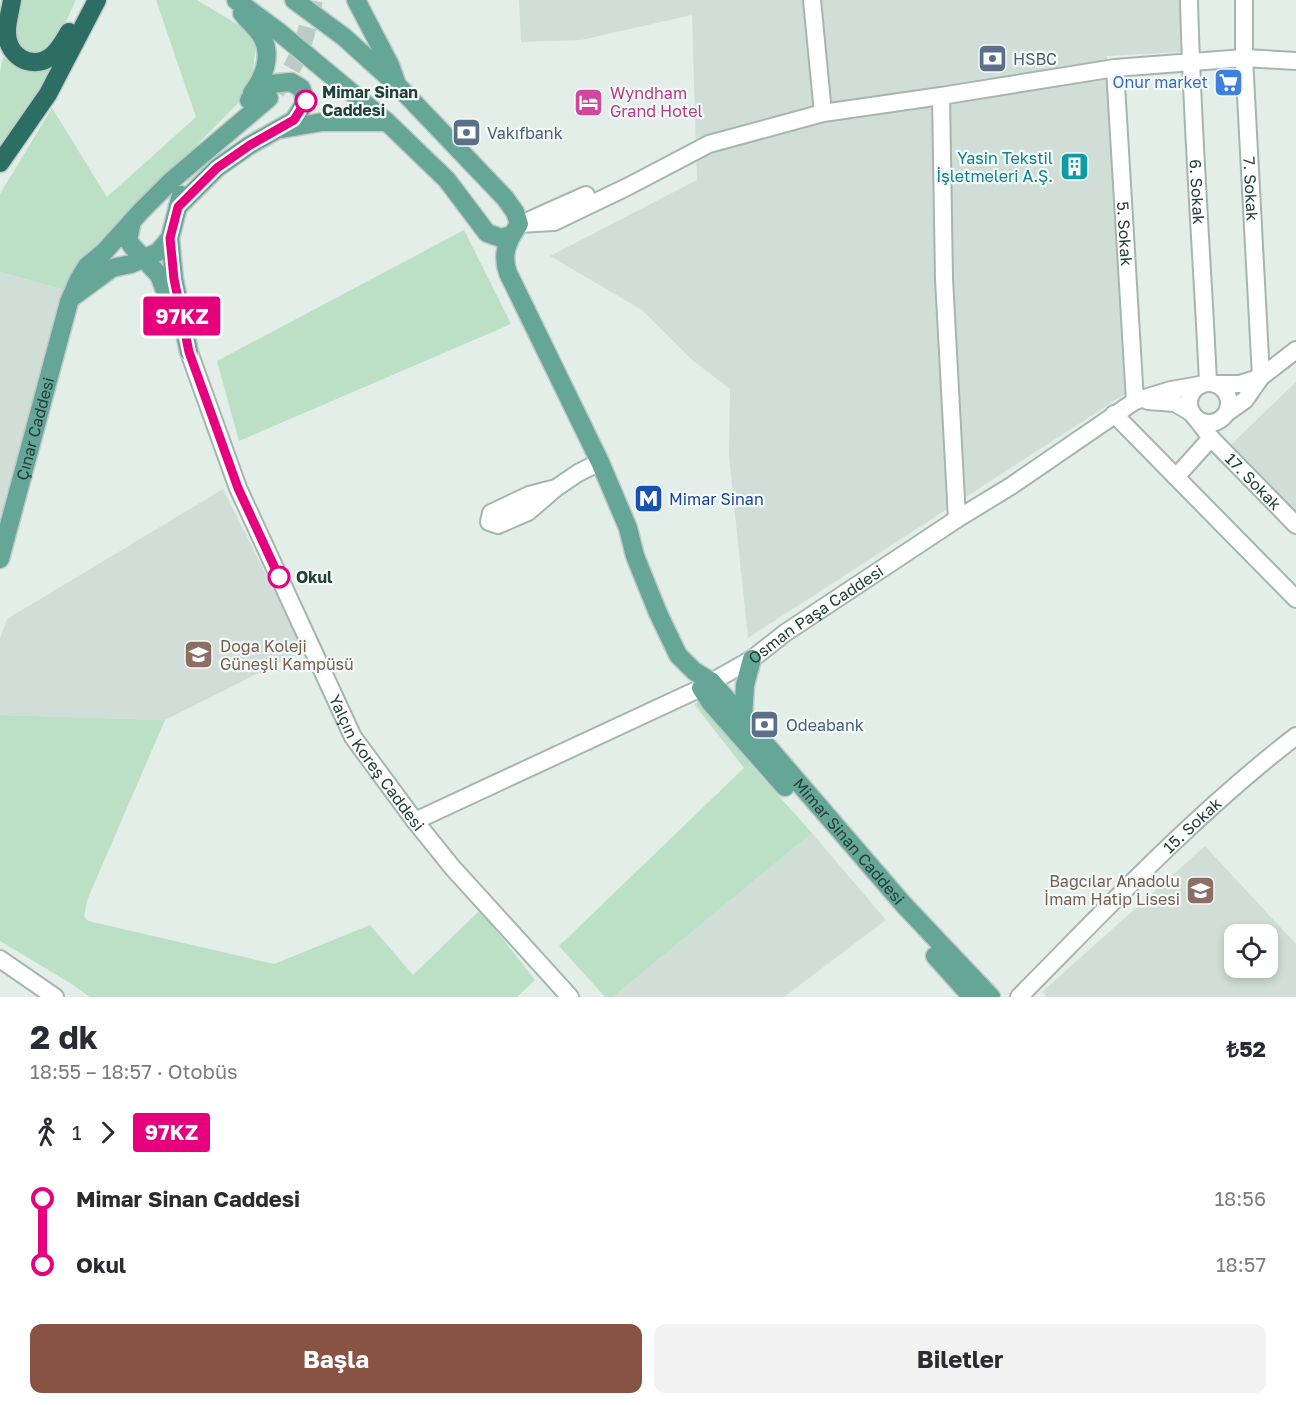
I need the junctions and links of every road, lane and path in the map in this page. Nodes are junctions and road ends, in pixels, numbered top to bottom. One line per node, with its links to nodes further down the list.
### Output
1 (10, 0): 2 (highway); 11 (highway)
2 (83, 0)
3 (97, 0): 24 (highway)
4 (231, 0): 20 (main road)
5 (236, 0): 22 (main road)
6 (294, 0): 16 (main road)
7 (356, 0): 16 (main road)
8 (812, 0): 21 (street)
9 (1189, 0): 14 (street, 6. Sokak)
10 (1244, 0): 12 (street, 7. Sokak)
11 (0, 25)
12 (1244, 58): 13 (street); 14 (street); 33 (street, 7. Sokak)
13 (1296, 61)
14 (1190, 63): 15 (street); 34 (street, 6. Sokak)
15 (1114, 68): 18 (street); 35 (street, 5. Sokak)
16 (398, 86): 27 (main road)
17 (287, 90): 25 (main road)
18 (941, 96): 21 (street); 44 (street)
19 (269, 98): 26 (main road)
20 (246, 101): 23 (main road); 26 (main road)
21 (823, 113): 27 (street)
22 (387, 122): 23 (main road); 27 (main road)
23 (278, 130): 25 (main road)
24 (0, 163)
25 (178, 207): 28 (main road)
26 (137, 216): 29 (main road, Yalçın Koreş Caddesi); 30 (main road, Çınar Caddesi)
27 (519, 227): 41 (main road)
28 (170, 238): 29 (main road); 32 (main road)
29 (144, 258): 30 (main road); 32 (main road, Yalçın Koreş Caddesi)
30 (70, 299): 46 (main road, Çınar Caddesi)
31 (1296, 350): 33 (street, Osman Paşa Caddesi)
32 (189, 352): 52 (street, Yalçın Koreş Caddesi)
33 (1261, 377): 34 (street, Osman Paşa Caddesi); 38 (street, Osman Paşa Caddesi)
34 (1208, 384): 35 (street, Osman Paşa Caddesi); 37 (street); 38 (street)
35 (1135, 401): 36 (street, Osman Paşa Caddesi); 37 (street)
36 (1114, 414): 42 (street); 44 (street, Osman Paşa Caddesi)
37 (1193, 415): 38 (street); 39 (street, 17. Sokak)
38 (1225, 416): 40 (street)
39 (1211, 438): 40 (street, 17. Sokak); 42 (street)
40 (1225, 453): 45 (street, 17. Sokak)
41 (600, 462): 43 (street); 49 (main road)
42 (1176, 477): 47 (street)
43 (556, 488)
44 (957, 519): 48 (street, Osman Paşa Caddesi)
45 (1296, 525)
46 (0, 559)
47 (1296, 599)
48 (752, 659): 49 (street, Osman Paşa Caddesi); 50 (main road)
49 (707, 685): 50 (main road, Mimar Sinan Caddesi); 52 (street, Osman Paşa Caddesi); 56 (main road, Mimar Sinan Caddesi)
50 (743, 719): 57 (main road, Mimar Sinan Caddesi)
51 (1296, 736): 58 (street, 15. Sokak)
52 (415, 821): 55 (street, Yalçın Koreş Caddesi)
53 (0, 959): 54 (street)
54 (55, 997)
55 (570, 997)
56 (972, 997)
57 (991, 997)
58 (1019, 997)

